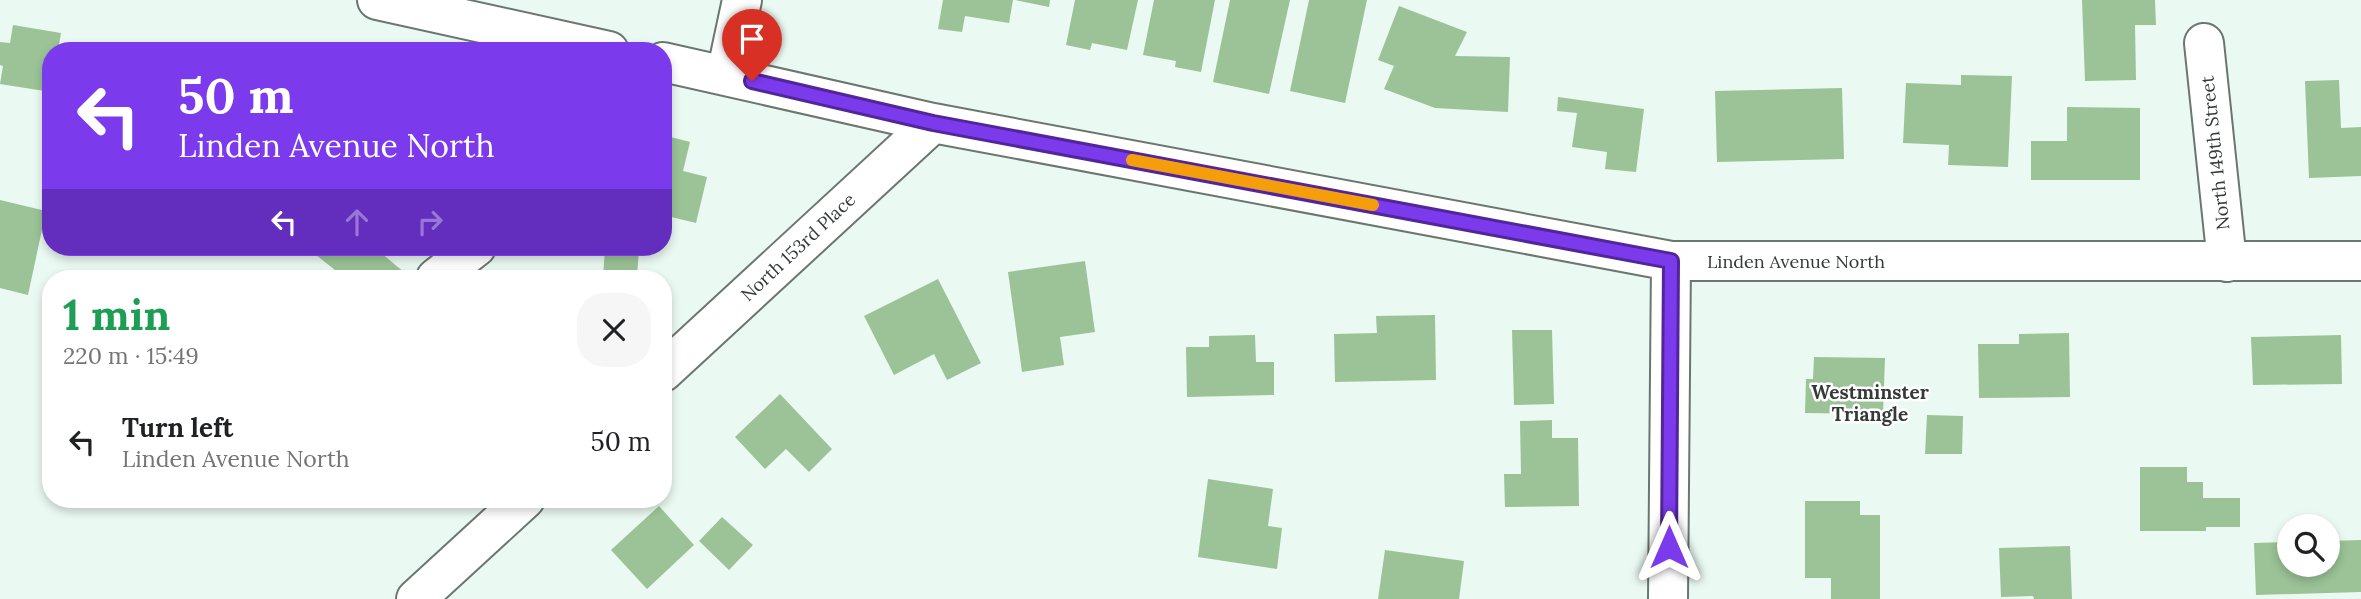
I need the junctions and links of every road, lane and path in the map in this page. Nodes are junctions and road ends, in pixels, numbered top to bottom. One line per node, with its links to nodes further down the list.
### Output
1 (377, 0): 3 (street)
2 (742, 0): 6 (street)
3 (549, 42)
4 (2204, 43): 11 (street, North 149th Street)
5 (672, 64): 6 (street, Linden Avenue North)
6 (726, 75): 7 (street, Linden Avenue North)
7 (933, 123): 9 (street, Linden Avenue North); 13 (street, North 153rd Place)
8 (464, 256): 12 (street)
9 (1671, 261): 11 (street, Linden Avenue North); 16 (street)
10 (2361, 261): 11 (street, Linden Avenue North)
11 (2227, 262)
12 (446, 270)
13 (672, 364)
14 (515, 508): 15 (street)
15 (416, 599)
16 (1668, 599)

